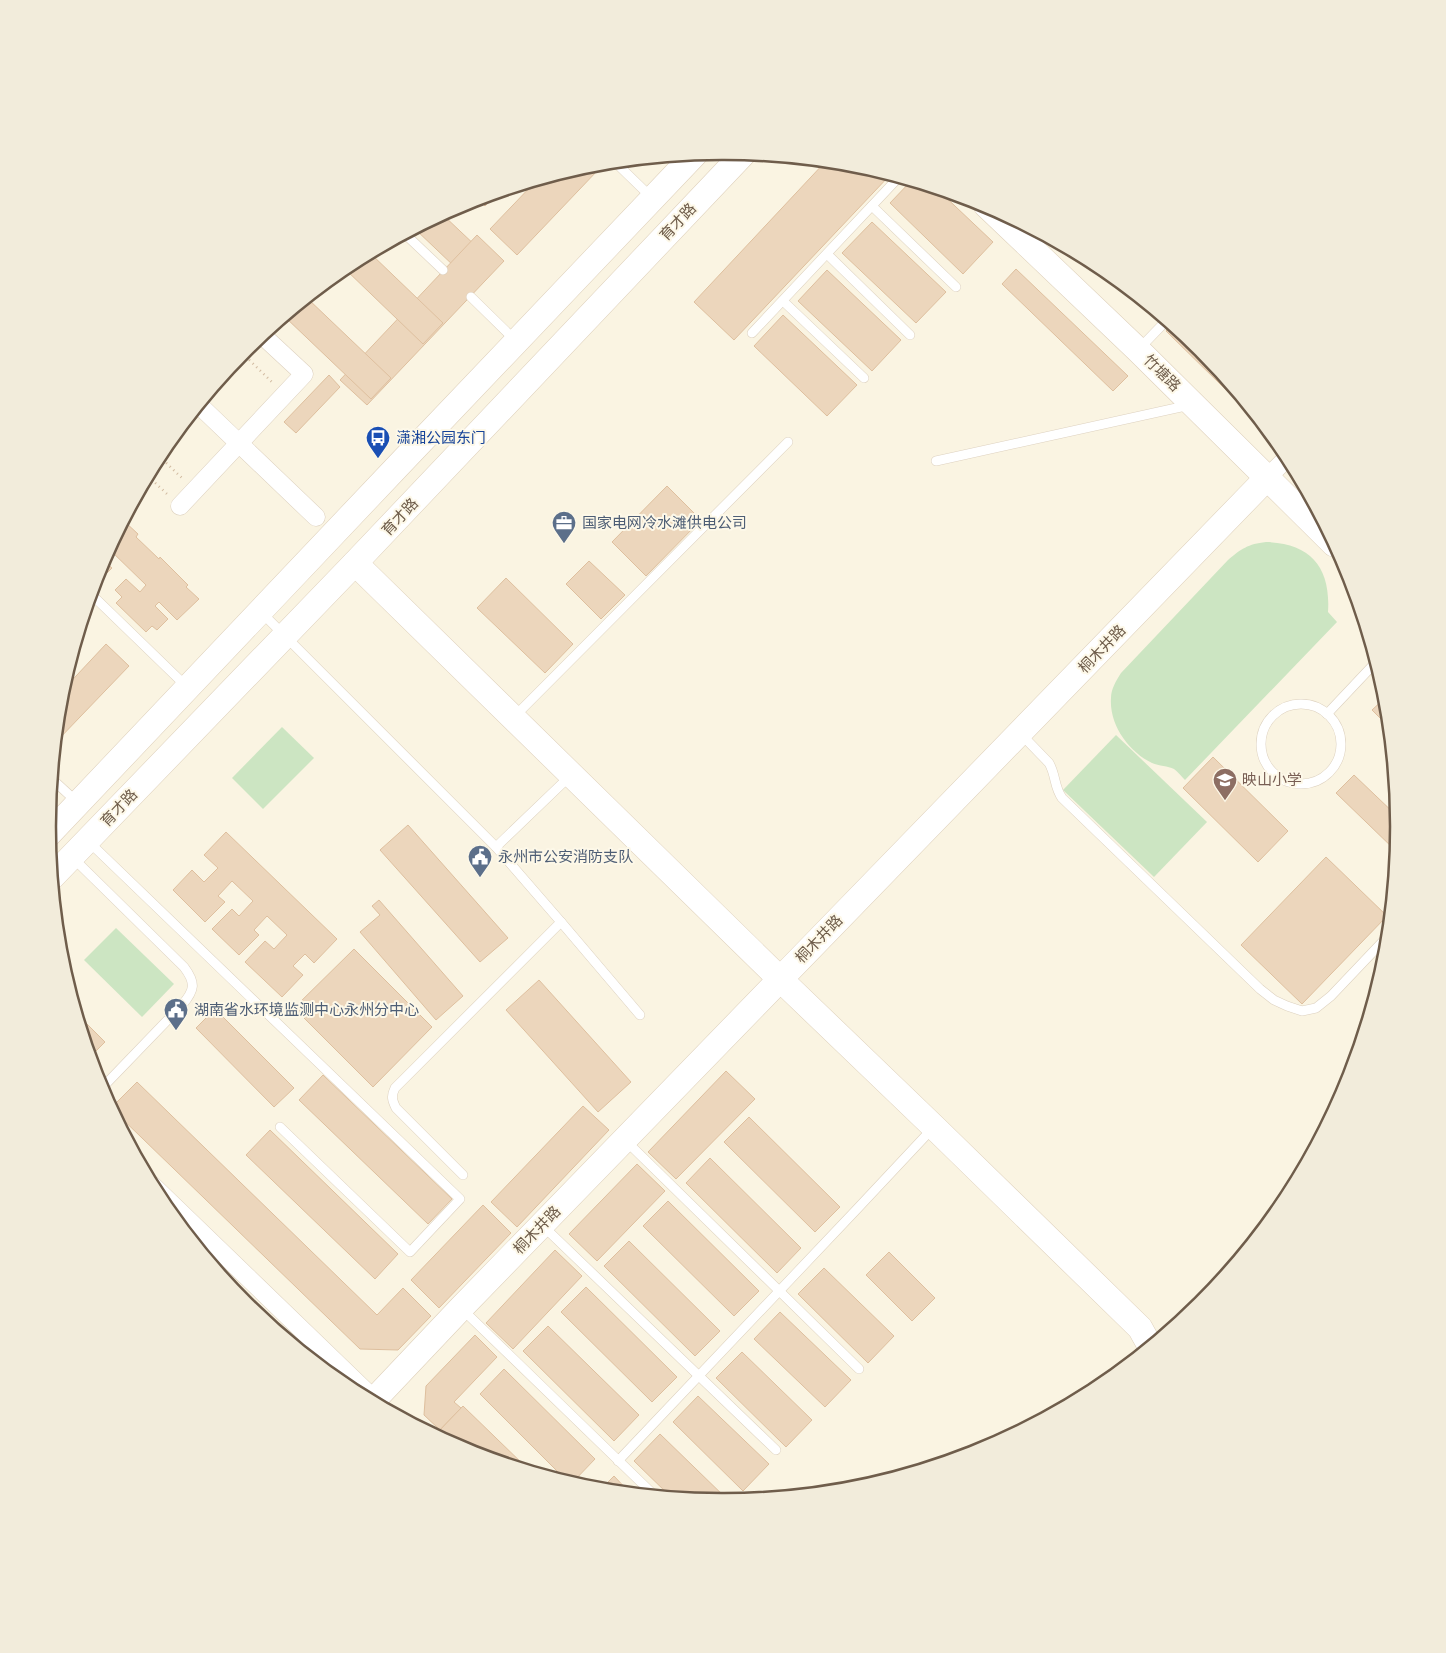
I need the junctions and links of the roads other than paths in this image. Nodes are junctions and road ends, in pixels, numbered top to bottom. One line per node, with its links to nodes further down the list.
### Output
1 (737, 160): 31 (street, 育才路)
2 (689, 161): 5 (street)
3 (621, 168): 5 (lane)
4 (895, 182): 6 (lane)
5 (653, 198): 18 (street)
6 (872, 206): 9 (lane); 11 (lane)
7 (1005, 223): 19 (street, 竹塘路)
8 (410, 239): 10 (lane)
9 (827, 254): 13 (lane); 16 (lane)
10 (443, 270)
11 (956, 287)
12 (470, 297): 18 (lane)
13 (783, 301): 15 (lane); 20 (lane)
14 (1162, 324): 19 (lane)
15 (752, 334)
16 (910, 334)
17 (267, 340): 24 (street)
18 (516, 341): 33 (street)
19 (1138, 350): 21 (street, 竹塘路)
20 (864, 378)
21 (1193, 404): 25 (lane); 27 (street, 竹塘路)
22 (204, 409): 24 (street)
23 (788, 442): 38 (lane)
24 (239, 443): 28 (street); 29 (street)
25 (936, 461)
26 (1282, 463): 27 (street)
27 (1267, 478): 30 (street, 竹塘路); 39 (street, 桐木井路)
28 (180, 506)
29 (316, 517)
30 (1320, 530)
31 (356, 563): 34 (street, 育才路); 38 (street)
32 (97, 599): 36 (lane)
33 (260, 611): 34 (lane); 36 (street)
34 (285, 636): 44 (lane); 45 (street, 育才路)
35 (1370, 668): 37 (lane)
36 (188, 688): 42 (street)
37 (1327, 714): 37 (lane)
38 (514, 717): 40 (street)
39 (1020, 733): 48 (lane); 49 (street, 桐木井路)
40 (571, 774): 44 (lane); 49 (street)
41 (58, 784): 42 (lane)
42 (78, 803): 43 (street)
43 (56, 826)
44 (496, 846): 47 (lane)
45 (80, 849): 46 (street, 育才路); 51 (lane); 53 (lane)
46 (58, 871)
47 (561, 922): 50 (lane); 55 (lane)
48 (1379, 946)
49 (780, 979): 52 (street); 54 (street, 桐木井路)
50 (640, 1015)
51 (107, 1083)
52 (934, 1126): 58 (lane); 60 (street)
53 (280, 1127)
54 (625, 1140): 57 (street, 桐木井路); 58 (lane)
55 (462, 1174)
56 (177, 1209): 63 (street)
57 (542, 1224): 59 (street, 桐木井路); 62 (lane)
58 (780, 1291): 61 (lane); 62 (lane)
59 (461, 1308): 64 (street, 桐木井路); 66 (lane)
60 (1150, 1337)
61 (860, 1369)
62 (699, 1376): 65 (lane); 66 (lane)
63 (357, 1383)
64 (380, 1398)
65 (776, 1450)
66 (618, 1461): 67 (lane)
67 (648, 1489)

